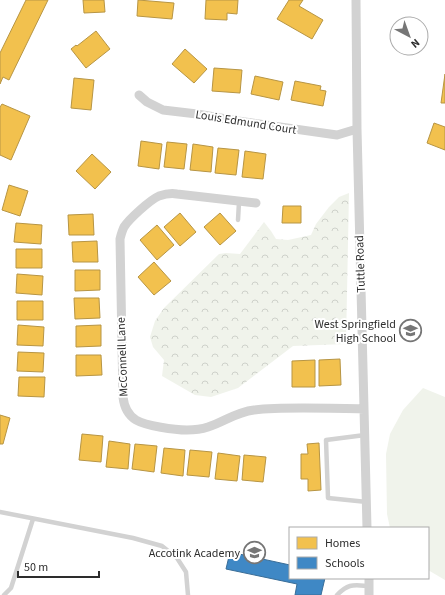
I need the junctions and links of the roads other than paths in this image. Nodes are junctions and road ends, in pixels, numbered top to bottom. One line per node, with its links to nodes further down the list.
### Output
1 (356, 0): 3 (street, Tuttle Road)
2 (139, 94): 3 (street, Louis Edmund Court)
3 (357, 129): 7 (street, Tuttle Road)
4 (239, 202): 5 (street, McConnell Lane); 6 (lane); 7 (street, McConnell Lane)
5 (256, 203)
6 (238, 220)
7 (364, 409): 8 (street, Tuttle Road)
8 (365, 435): 9 (street, Tuttle Road); 9 (lane)
9 (367, 502): 12 (street, Tuttle Road)
10 (0, 512): 11 (lane)
11 (34, 519): 14 (lane); 15 (lane)
12 (367, 527)
13 (369, 586): 16 (lane)
14 (4, 595)
15 (188, 595)
16 (337, 595)

